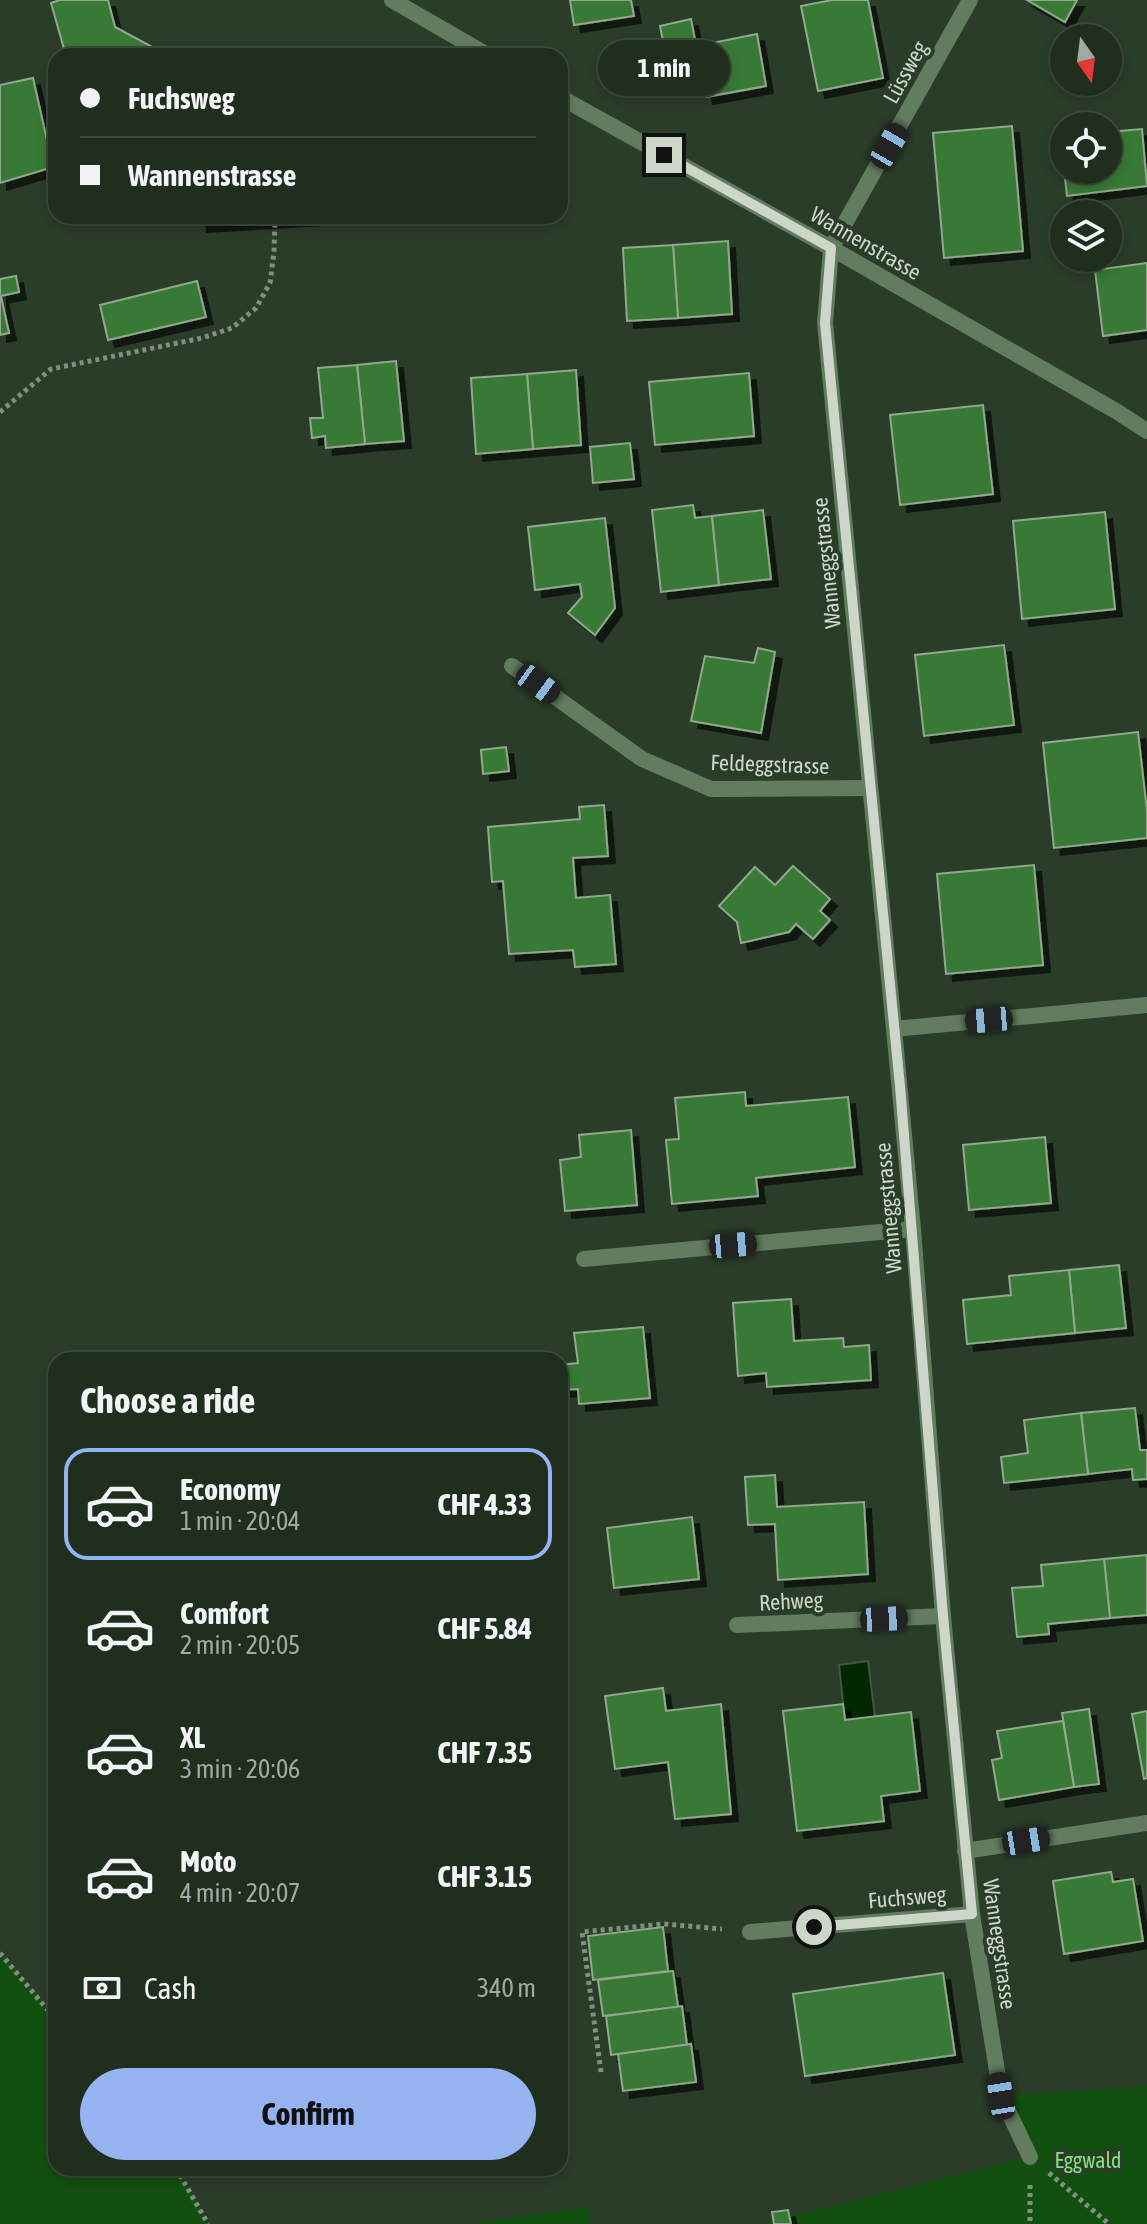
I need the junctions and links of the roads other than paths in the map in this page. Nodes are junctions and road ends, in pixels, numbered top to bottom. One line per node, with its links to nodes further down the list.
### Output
1 (392, 0): 3 (street)
2 (970, 0): 5 (street, Lüssweg)
3 (475, 48)
4 (568, 101): 5 (street, Wannenstrasse)
5 (831, 248): 6 (street, Wannenstrasse); 8 (street, Wanneggstrasse)
6 (1147, 431)
7 (512, 666): 8 (street, Feldeggstrasse)
8 (870, 788): 10 (street, Wanneggstrasse)
9 (1147, 1005): 10 (street)
10 (894, 1029): 11 (street, Wanneggstrasse)
11 (913, 1229): 12 (street); 13 (street, Wanneggstrasse)
12 (584, 1259)
13 (943, 1616): 14 (street, Rehweg); 16 (street, Wanneggstrasse)
14 (737, 1625)
15 (1147, 1823): 16 (street)
16 (965, 1851): 17 (street, Wanneggstrasse)
17 (972, 1914): 18 (street, Fuchsweg); 19 (street, Wanneggstrasse)
18 (750, 1932)
19 (1030, 2157)

